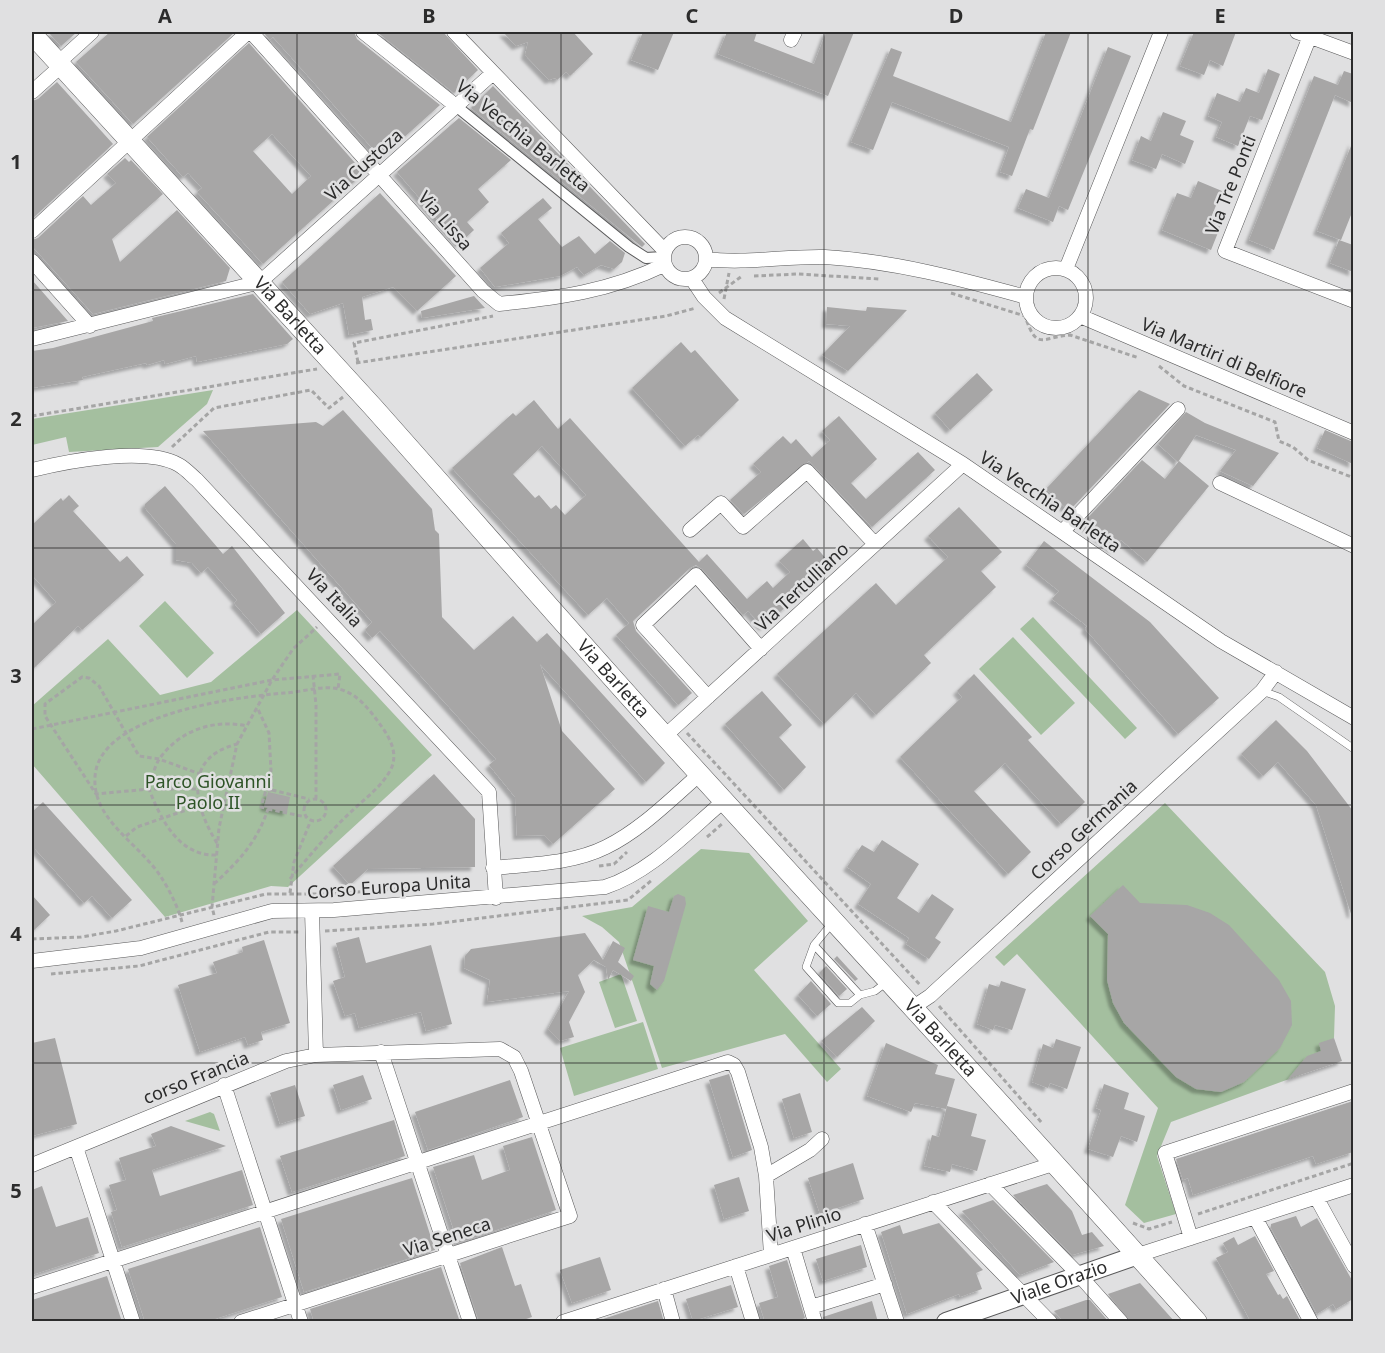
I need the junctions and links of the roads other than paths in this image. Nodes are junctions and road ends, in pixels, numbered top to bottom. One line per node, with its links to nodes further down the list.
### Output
1 (93, 32): 9 (street)
2 (250, 32): 13 (street); 14 (street, Via Lissa)
3 (363, 32): 12 (street, Via Vecchia Barletta)
4 (454, 32): 10 (street)
5 (1161, 32): 19 (street)
6 (32, 34): 9 (main road, Via Barletta)
7 (1303, 34): 8 (street); 23 (street, Via Tre Ponti)
8 (1353, 53)
9 (60, 64): 11 (street); 13 (main road, Via Barletta)
10 (493, 73): 12 (street, Via Custoza); 16 (street)
11 (32, 92)
12 (456, 105): 14 (street, Via Custoza); 16 (street, Via Vecchia Barletta)
13 (131, 141): 15 (street); 21 (main road, Via Barletta)
14 (381, 175): 16 (street, Via Lissa); 21 (street, Via Custoza)
15 (32, 231)
16 (664, 252): 17 (street); 20 (street)
17 (706, 259): 20 (street); 22 (street)
18 (32, 261): 25 (street)
19 (1066, 269): 22 (street); 24 (street)
20 (692, 279): 29 (street, Via Vecchia Barletta)
21 (260, 282): 25 (street); 41 (main road, Via Barletta)
22 (1026, 297): 24 (street)
23 (1353, 301)
24 (1080, 316): 28 (street, Via Martiri di Belfiore)
25 (90, 326): 26 (street)
26 (32, 339)
27 (1178, 409): 33 (street)
28 (1353, 434)
29 (963, 464): 33 (street, Via Vecchia Barletta); 34 (street, Via Tertulliano)
30 (32, 470): 45 (street, Via Italia)
31 (1220, 483): 35 (street)
32 (690, 530): 34 (street)
33 (1063, 531): 37 (street, Via Vecchia Barletta)
34 (875, 544): 36 (street, Via Tertulliano)
35 (1353, 546)
36 (761, 649): 39 (street, Via Tertulliano); 39 (street)
37 (1276, 672): 38 (street, Corso Germania); 40 (street, Via Vecchia Barletta)
38 (1262, 691): 42 (lane); 53 (street, Corso Germania)
39 (708, 697): 41 (street, Via Tertulliano)
40 (1353, 718)
41 (665, 736): 43 (main road, Via Barletta)
42 (1353, 749)
43 (700, 774): 44 (main road, Via Barletta); 45 (street)
44 (731, 806): 46 (street, Corso Europa Unita); 48 (main road, Via Barletta)
45 (493, 868): 46 (street, Via Italia)
46 (496, 898): 47 (street, Corso Europa Unita)
47 (312, 911): 50 (street, Corso Europa Unita); 55 (street)
48 (834, 920): 49 (lane); 51 (main road, Via Barletta)
49 (814, 945): 52 (lane); 52 (lane)
50 (32, 961)
51 (889, 981): 52 (lane); 53 (main road, Via Barletta)
52 (860, 995)
53 (912, 1008): 62 (main road, Via Barletta)
54 (381, 1052): 55 (street, corso Francia); 58 (street, corso Francia); 61 (street)
55 (315, 1055): 56 (street, corso Francia)
56 (224, 1085): 60 (street, corso Francia); 69 (street)
57 (1353, 1091): 72 (street)
58 (538, 1123): 61 (street); 64 (street); 74 (street, Via Seneca)
59 (822, 1139): 64 (street)
60 (76, 1147): 63 (street, corso Francia); 77 (street)
61 (418, 1161): 69 (street); 74 (street)
62 (1056, 1163): 65 (street, Via Plinio); 76 (main road, Via Barletta)
63 (32, 1165)
64 (766, 1176): 75 (street)
65 (990, 1184): 68 (street, Via Plinio); 80 (street)
66 (1353, 1185): 67 (street)
67 (1316, 1197): 70 (street); 79 (street)
68 (933, 1202): 71 (street, Via Plinio); 84 (street)
69 (266, 1212): 77 (street); 85 (street)
70 (1255, 1217): 72 (street); 102 (street)
71 (865, 1224): 73 (street, Via Plinio); 81 (street)
72 (1191, 1238): 76 (street)
73 (793, 1248): 75 (street, Via Plinio); 87 (street)
74 (448, 1255): 85 (street, Via Seneca); 92 (street)
75 (771, 1255): 78 (street, Via Plinio)
76 (1138, 1255): 80 (street, Viale Orazio); 101 (main road, Via Barletta)
77 (113, 1262): 82 (street); 89 (street)
78 (736, 1266): 83 (street, Via Plinio); 88 (street)
79 (1353, 1266)
80 (1081, 1277): 84 (street, Viale Orazio); 100 (street)
81 (885, 1284): 87 (street); 97 (street)
82 (32, 1287)
83 (664, 1289): 86 (street, Via Plinio); 95 (street)
84 (1025, 1296): 98 (street, Viale Orazio); 99 (street)
85 (296, 1304): 90 (street, Via Seneca); 91 (street)
86 (608, 1307): 93 (street, Via Plinio); 94 (street)
87 (810, 1307): 96 (street)
88 (750, 1321)
89 (133, 1322)
90 (241, 1322)
91 (301, 1322)
92 (470, 1322)
93 (563, 1322)
94 (613, 1322)
95 (673, 1322)
96 (815, 1322)
97 (897, 1322)
98 (946, 1322)
99 (1050, 1322)
100 (1121, 1322)
101 (1197, 1322)
102 (1311, 1322)

